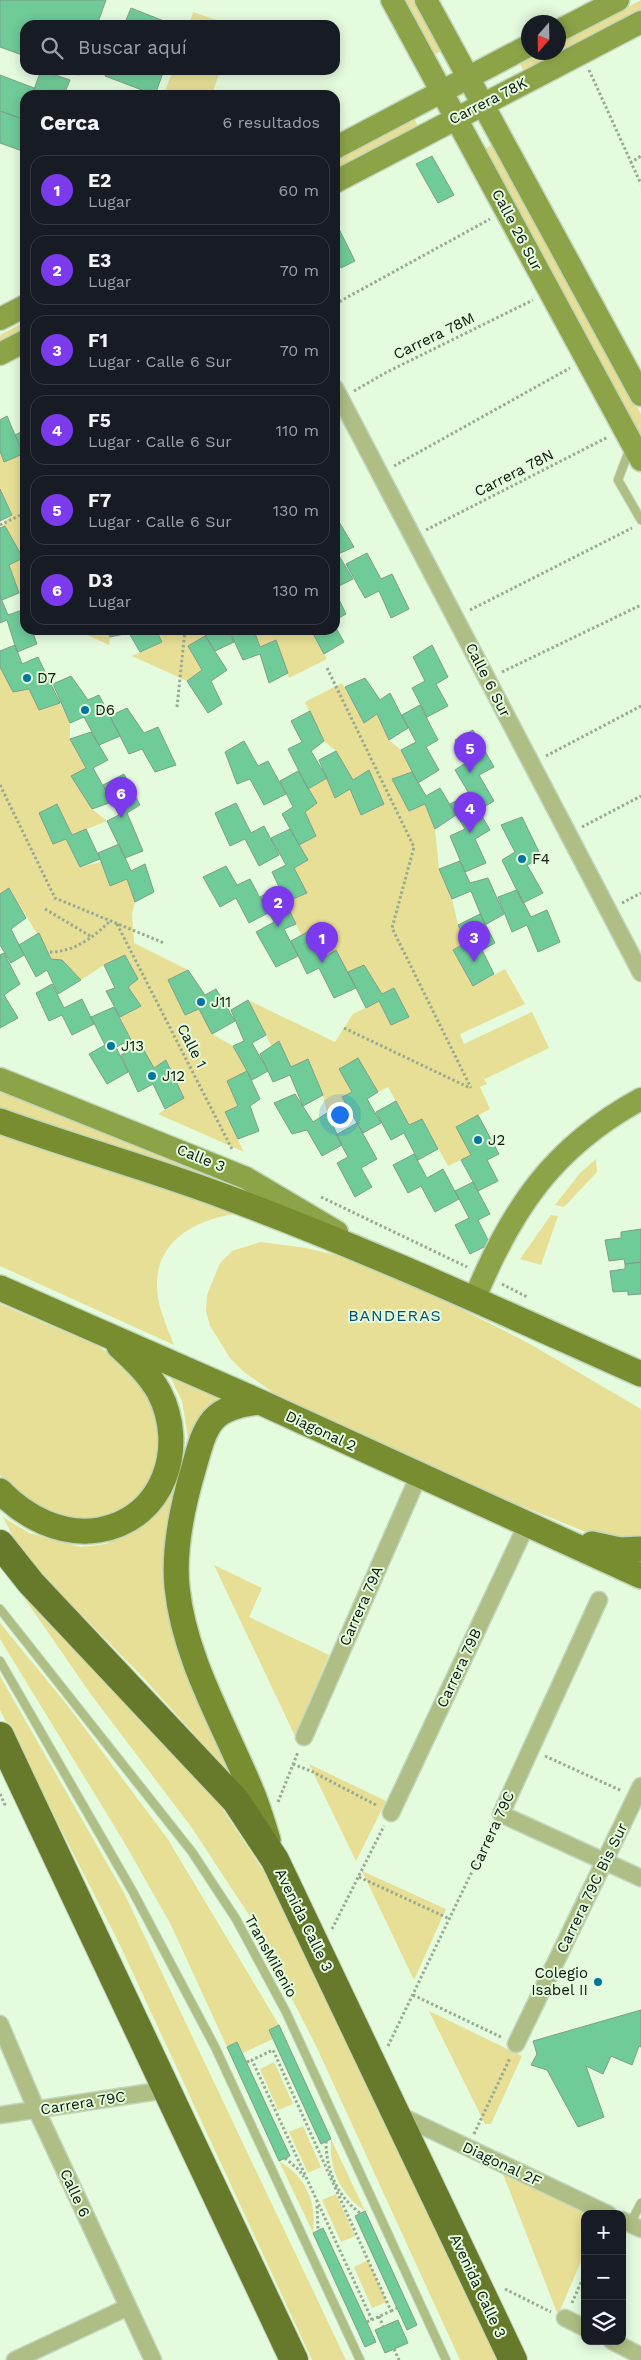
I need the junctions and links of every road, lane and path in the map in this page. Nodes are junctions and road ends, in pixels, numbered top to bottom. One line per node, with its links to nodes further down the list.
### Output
1 (392, 0): 9 (main road, Calle 26 Sur)
2 (426, 0): 8 (main road, Calle 26 Sur)
3 (618, 0): 5 (main road)
4 (641, 22): 7 (main road, Carrera 78K)
5 (566, 27)
6 (521, 50): 8 (main road, Carrera 78K)
7 (581, 53): 10 (main road, Carrera 78K); 14 (path)
8 (469, 77): 9 (main road, Carrera 78K); 10 (main road, Calle 26 Sur)
9 (442, 92): 11 (main road, Calle 26 Sur); 12 (main road, Carrera 78K)
10 (483, 103): 11 (main road, Carrera 78K); 26 (main road, Calle 26 Sur)
11 (456, 118): 15 (main road, Carrera 78K); 28 (main road, Calle 26 Sur)
12 (340, 145)
13 (641, 156): 14 (path)
14 (630, 163): 16 (path)
15 (340, 179)
16 (641, 184)
17 (496, 216): 19 (path)
18 (540, 297): 25 (path, Carrera 78M)
19 (340, 301)
20 (20, 308): 21 (main road)
21 (0, 318)
22 (20, 344): 23 (main road)
23 (0, 354)
24 (576, 364): 29 (path)
25 (340, 392)
26 (641, 395)
27 (340, 397): 29 (street, Calle 6 Sur)
28 (632, 444): 31 (lane); 34 (path, Carrera 78N)
29 (381, 474): 34 (street, Calle 6 Sur)
30 (20, 516): 32 (path)
31 (641, 520)
32 (0, 526)
33 (632, 527): 36 (path)
34 (414, 536): 36 (street, Calle 6 Sur)
35 (641, 605): 39 (path)
36 (456, 617): 39 (street, Calle 6 Sur)
37 (184, 635): 41 (path)
38 (327, 668): 53 (path)
39 (487, 679): 42 (street, Calle 6 Sur)
40 (641, 706): 42 (path)
41 (176, 707)
42 (532, 763): 45 (street, Calle 6 Sur)
43 (0, 785): 47 (path)
44 (641, 796): 45 (path)
45 (568, 834): 52 (street, Calle 6 Sur)
46 (44, 909): 49 (path)
47 (110, 921): 48 (path); 49 (path)
48 (117, 924): 50 (path); 57 (path, Calle 1)
49 (93, 938): 51 (path)
50 (164, 943)
51 (50, 952)
52 (641, 973)
53 (344, 1028)
54 (0, 1079): 57 (main road, Calle 3)
55 (641, 1099): 60 (main road)
56 (0, 1121): 58 (main road)
57 (246, 1178): 58 (main road, Calle 3)
58 (389, 1263): 60 (main road)
59 (0, 1288): 61 (main road, Diagonal 2)
60 (474, 1300): 62 (main road)
61 (108, 1336): 65 (main road, Diagonal 2); 67 (main road)
62 (573, 1344): 63 (main road); 64 (main road)
63 (641, 1374)
64 (641, 1391)
65 (260, 1402): 66 (main road, Diagonal 2); 83 (main road)
66 (419, 1475): 68 (main road, Diagonal 2); 76 (street, Carrera 79A)
67 (0, 1491)
68 (536, 1528): 70 (main road); 71 (main road, Diagonal 2); 81 (street, Carrera 79B)
69 (0, 1544): 83 (highway, Avenida Calle 3)
70 (641, 1549)
71 (641, 1576)
72 (599, 1600): 77 (street, Carrera 79C)
73 (0, 1609): 128 (lane, TransMilenio)
74 (0, 1661): 126 (lane)
75 (0, 1736): 97 (highway)
76 (304, 1737): 78 (path)
77 (530, 1749): 79 (path); 82 (street, Carrera 79C)
78 (293, 1764): 80 (path); 81 (path)
79 (638, 1792): 84 (street, Carrera 79C Bis Sur)
80 (275, 1808)
81 (391, 1813): 85 (path)
82 (501, 1814): 84 (street); 87 (path, Carrera 79C)
83 (275, 1860): 99 (highway, Avenida Calle 3)
84 (605, 1861): 86 (street); 91 (street, Carrera 79C Bis Sur)
85 (359, 1877): 87 (path); 88 (path)
86 (641, 1878)
87 (450, 1919): 89 (path, Carrera 79C)
88 (329, 1934)
89 (413, 1995): 91 (path); 94 (path, Carrera 79C)
90 (0, 2024): 98 (street, Calle 6)
91 (516, 2044): 102 (path)
92 (277, 2048): 93 (path)
93 (273, 2050): 95 (path); 113 (path)
94 (384, 2054)
95 (252, 2060): 96 (path); 116 (path)
96 (247, 2062)
97 (165, 2090): 98 (street, Carrera 79C); 125 (highway)
98 (37, 2111): 100 (street, Carrera 79C); 111 (street, Calle 6)
99 (397, 2114): 102 (street, Diagonal 2F); 129 (highway, Avenida Calle 3)
100 (0, 2115)
101 (326, 2141): 106 (path)
102 (468, 2148): 105 (street, Diagonal 2F)
103 (285, 2158): 108 (path)
104 (641, 2203): 107 (lane)
105 (600, 2210)
106 (360, 2213)
107 (631, 2225)
108 (318, 2230)
109 (581, 2282): 115 (path)
110 (498, 2286): 115 (path)
111 (128, 2307): 123 (street); 124 (street, Calle 6)
112 (397, 2308): 113 (path)
113 (391, 2311): 114 (path)
114 (378, 2316): 116 (path); 118 (path)
115 (565, 2318): 119 (street)
116 (372, 2320): 117 (path)
117 (367, 2322)
118 (383, 2326)
119 (581, 2326)
120 (620, 2345): 122 (street)
121 (394, 2349): 127 (path)
122 (641, 2356)
123 (15, 2360)
124 (153, 2360)
125 (294, 2360)
126 (360, 2360)
127 (399, 2360)
128 (446, 2360)
129 (513, 2360)

